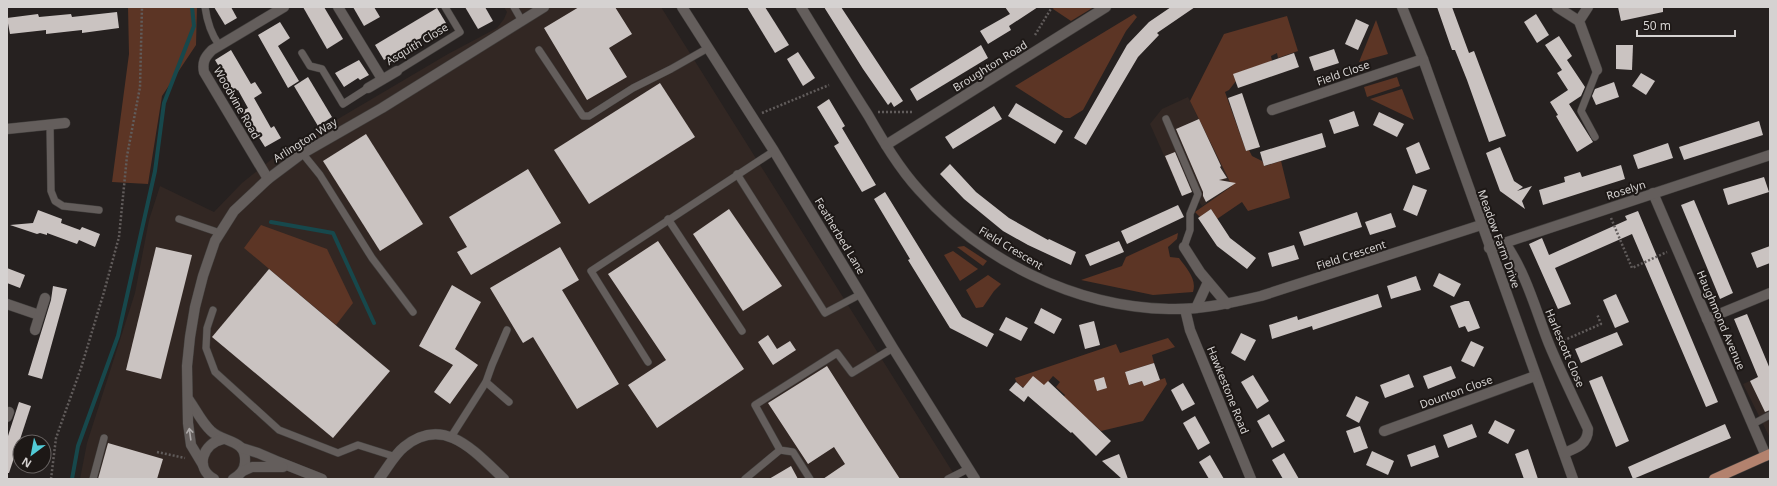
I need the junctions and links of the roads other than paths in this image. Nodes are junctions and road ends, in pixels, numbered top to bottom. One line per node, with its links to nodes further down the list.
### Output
1 (206, 7): 15 (lane)
2 (284, 7): 15 (street, Woodvine Road)
3 (338, 7): 22 (street, Asquith Close)
4 (445, 7): 21 (lane, Asquith Close)
5 (514, 7): 13 (lane)
6 (544, 7): 13 (street, Arlington Way)
7 (682, 7): 16 (street, Featherbed Lane)
8 (801, 7): 30 (street, Field Crescent)
9 (1106, 7): 30 (street, Broughton Road)
10 (1402, 7): 19 (street, Meadow Farm Drive)
11 (1557, 7): 14 (street)
12 (1588, 7): 14 (street)
13 (522, 21): 32 (street, Arlington Way)
14 (1579, 21): 20 (street)
15 (220, 45): 35 (street, Woodvine Road)
16 (708, 48): 17 (lane); 31 (street, Featherbed Lane)
17 (539, 50)
18 (302, 53): 23 (lane, Asquith Close)
19 (1423, 59): 24 (street, Field Close); 40 (street, Meadow Farm Drive)
20 (1597, 70): 29 (lane)
21 (397, 71): 22 (street, Asquith Close)
22 (382, 79): 23 (street, Asquith Close)
23 (368, 88)
24 (1272, 110)
25 (1166, 119): 43 (lane)
26 (65, 123): 27 (street)
27 (50, 125): 28 (street); 37 (lane)
28 (7, 128)
29 (1595, 137)
30 (886, 145): 52 (street, Field Crescent)
31 (774, 151): 34 (lane); 47 (street, Featherbed Lane)
32 (303, 154): 35 (street, Arlington Way); 54 (lane)
33 (1770, 156): 36 (street, Roselyn)
34 (737, 174): 39 (lane); 47 (lane)
35 (268, 179): 41 (street, Arlington Way)
36 (1653, 193): 42 (street, Roselyn); 56 (street, Haughmond Avenue)
37 (99, 210)
38 (179, 219): 41 (lane)
39 (668, 219): 59 (lane); 61 (lane)
40 (1481, 224): 44 (street, Meadow Farm Drive); 50 (street, Field Crescent)
41 (220, 233): 64 (street, Arlington Way)
42 (1505, 243): 44 (street, Roselyn); 74 (street, Harlescott Close)
43 (1184, 247): 45 (street)
44 (1489, 248): 62 (street, Meadow Farm Drive)
45 (1208, 282): 50 (street); 51 (street)
46 (1770, 293): 56 (street)
47 (861, 294): 60 (street, Featherbed Lane)
48 (45, 298): 55 (street)
49 (7, 304): 55 (street)
50 (1227, 304): 51 (street, Field Crescent)
51 (1196, 308): 52 (street, Field Crescent)
52 (1185, 309): 90 (street, Hawkestone Road)
53 (213, 310): 76 (lane)
54 (413, 312)
55 (39, 315): 57 (street)
56 (1707, 319): 67 (street, Haughmond Avenue)
57 (35, 330)
58 (507, 330): 63 (lane)
59 (742, 331)
60 (893, 348): 73 (lane); 78 (street, Featherbed Lane)
61 (648, 362)
62 (1535, 376): 68 (street, Dounton Close); 74 (street, Meadow Farm Drive)
63 (486, 382): 65 (lane); 69 (lane)
64 (189, 400): 71 (street); 80 (street, Arlington Way, one-way to 64)
65 (510, 402)
66 (1770, 415): 67 (lane)
67 (1753, 424): 75 (street, Haughmond Avenue)
68 (1384, 431)
69 (451, 437): 76 (street); 85 (street)
70 (104, 438): 81 (lane)
71 (223, 439): 72 (street); 80 (street, Arlington Way)
72 (242, 448): 77 (street); 79 (street)
73 (780, 450): 86 (lane); 87 (lane)
74 (1564, 453): 91 (street, Meadow Farm Drive)
75 (1768, 455): 92 (main road)
76 (396, 457): 84 (street)
77 (291, 467): 79 (street); 83 (street)
78 (968, 469): 88 (lane); 89 (street, Featherbed Lane)
79 (243, 471): 82 (street)
80 (208, 474)
81 (92, 479)
82 (233, 479)
83 (322, 479)
84 (379, 479)
85 (504, 479)
86 (745, 479)
87 (810, 479)
88 (948, 479)
89 (975, 479)
90 (1251, 479)
91 (1573, 479)
92 (1714, 479)

